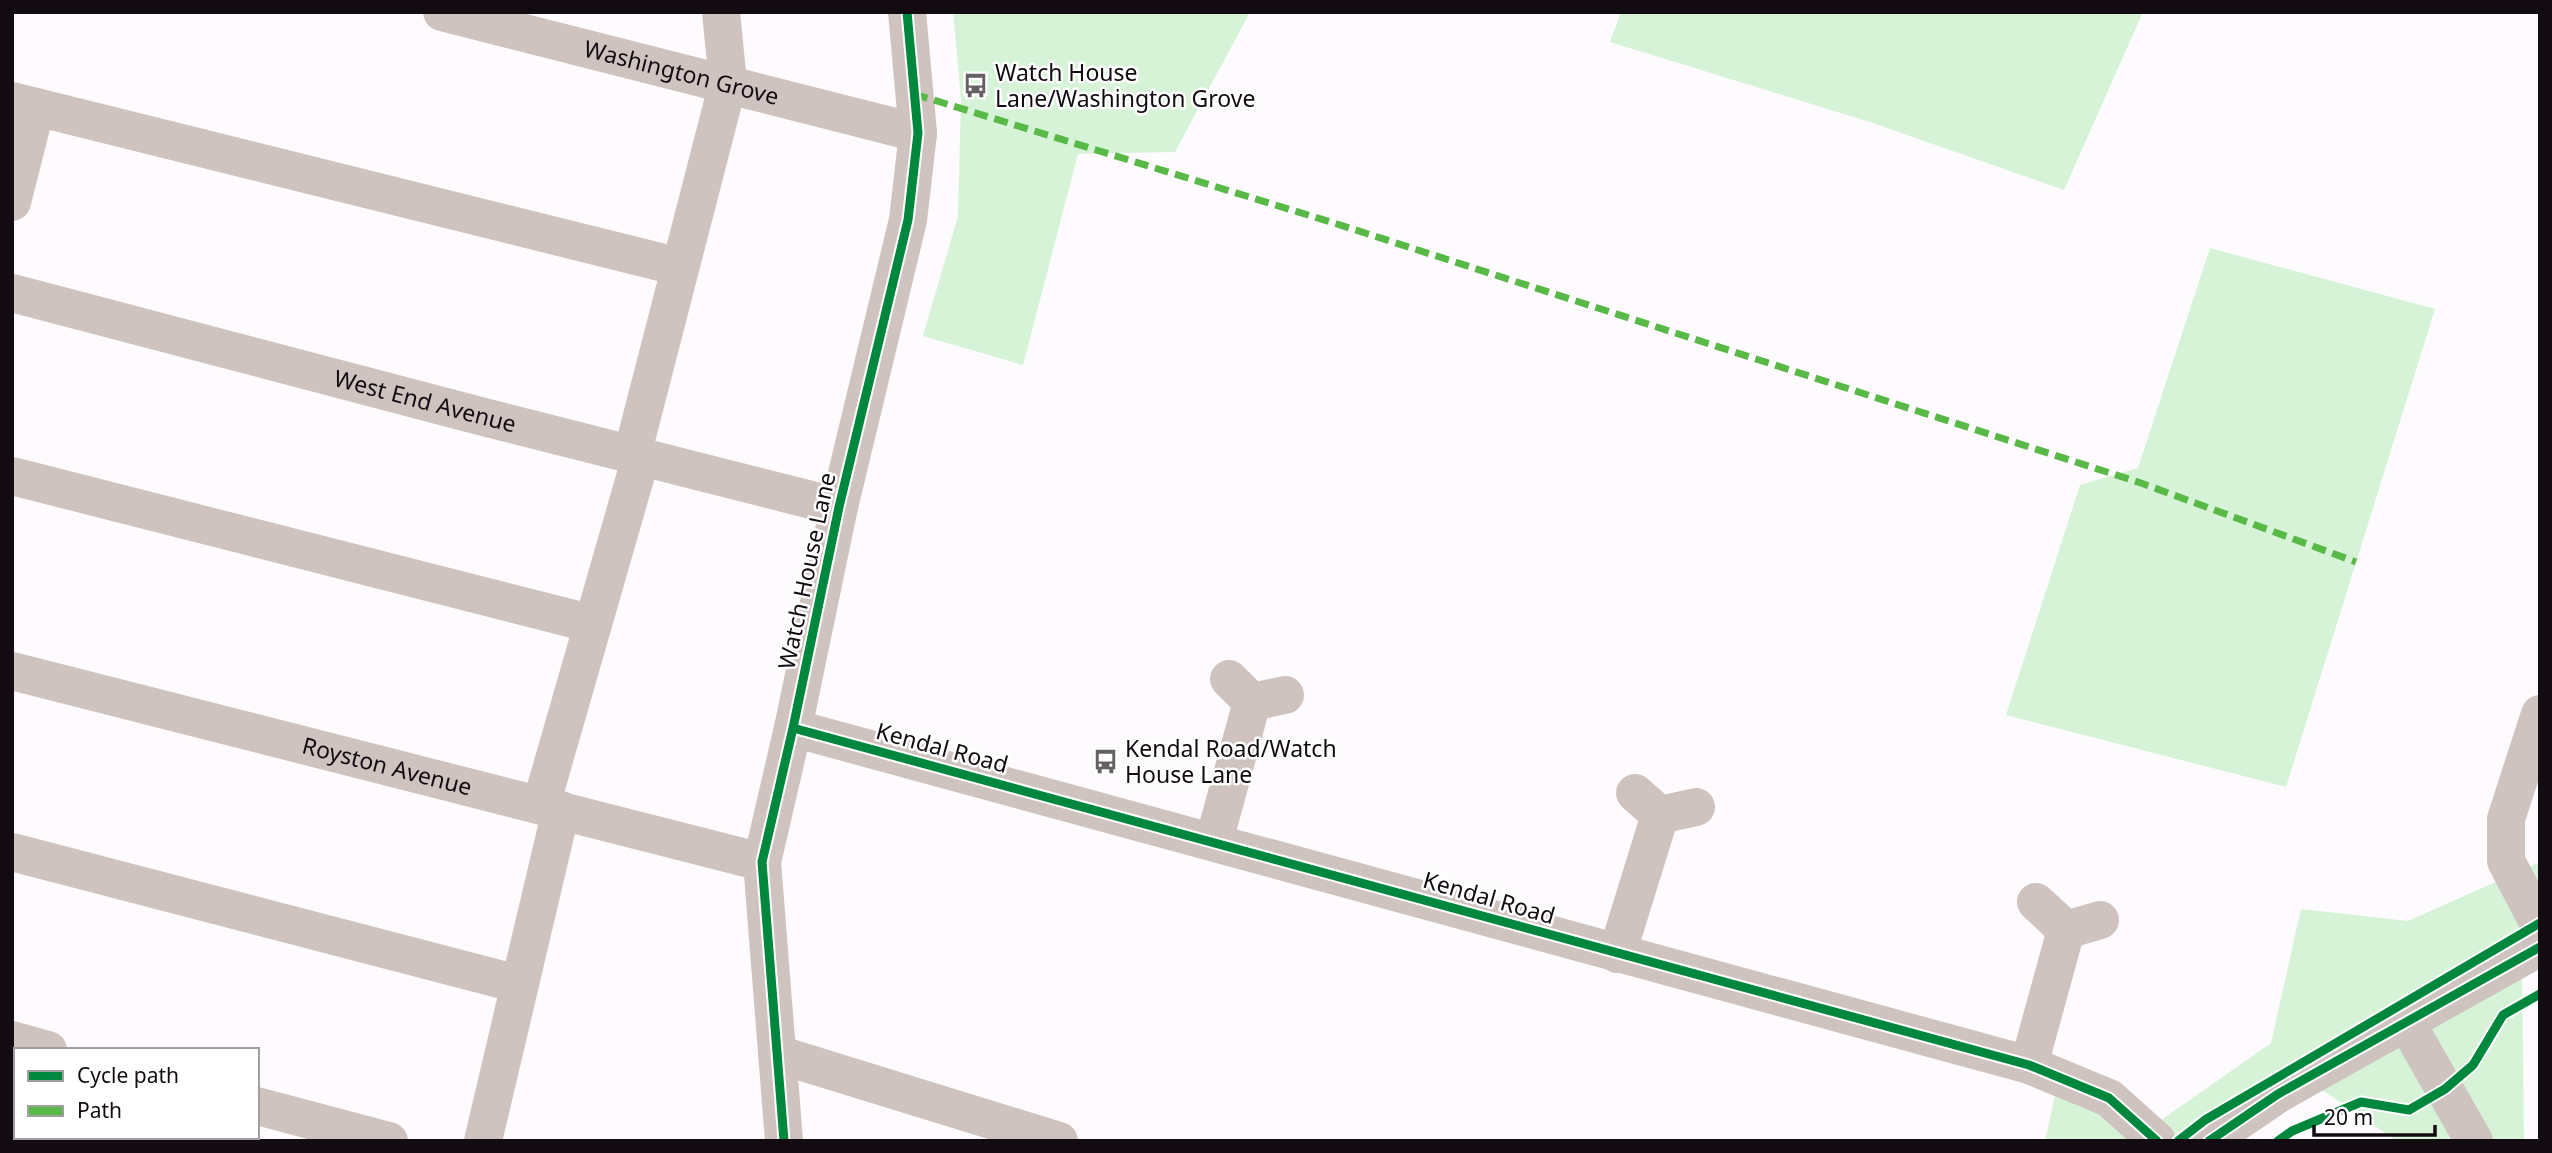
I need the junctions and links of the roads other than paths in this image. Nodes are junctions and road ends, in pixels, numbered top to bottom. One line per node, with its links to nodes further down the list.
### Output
1 (442, 12): 4 (street, Washington Grove)
2 (721, 12): 4 (street)
3 (907, 12): 6 (street, Watch House Lane)
4 (728, 83): 6 (street, Washington Grove); 8 (street)
5 (24, 104): 7 (street); 8 (street)
6 (918, 133): 12 (street, Watch House Lane)
7 (12, 202)
8 (680, 267): 10 (street)
9 (12, 293): 10 (street, West End Avenue)
10 (636, 456): 12 (street, West End Avenue); 13 (street)
11 (12, 476): 13 (street)
12 (839, 507): 17 (street, Watch House Lane)
13 (593, 624): 19 (street)
14 (12, 671): 19 (street, Royston Avenue)
15 (1255, 692): 20 (street)
16 (2540, 714): 24 (street)
17 (793, 728): 20 (street, Kendal Road); 22 (street, Watch House Lane)
18 (1664, 805): 26 (street)
19 (551, 808): 22 (street, Royston Avenue); 27 (street)
20 (1214, 841): 26 (street, Kendal Road)
21 (12, 852): 27 (street)
22 (762, 862): 31 (street, Watch House Lane)
23 (2036, 901): 32 (street)
24 (2540, 926)
25 (2540, 947): 28 (street)
26 (1617, 954): 32 (street, Kendal Road)
27 (519, 984): 35 (street)
28 (2406, 1022): 39 (street); 40 (street)
29 (12, 1040): 30 (street)
30 (41, 1048)
31 (777, 1054): 36 (street, Watch House Lane); 37 (street)
32 (2029, 1065): 38 (street, Kendal Road)
33 (259, 1106): 34 (street)
34 (389, 1141)
35 (483, 1141)
36 (784, 1141)
37 (1059, 1141)
38 (2157, 1141)
39 (2209, 1141)
40 (2474, 1141)

